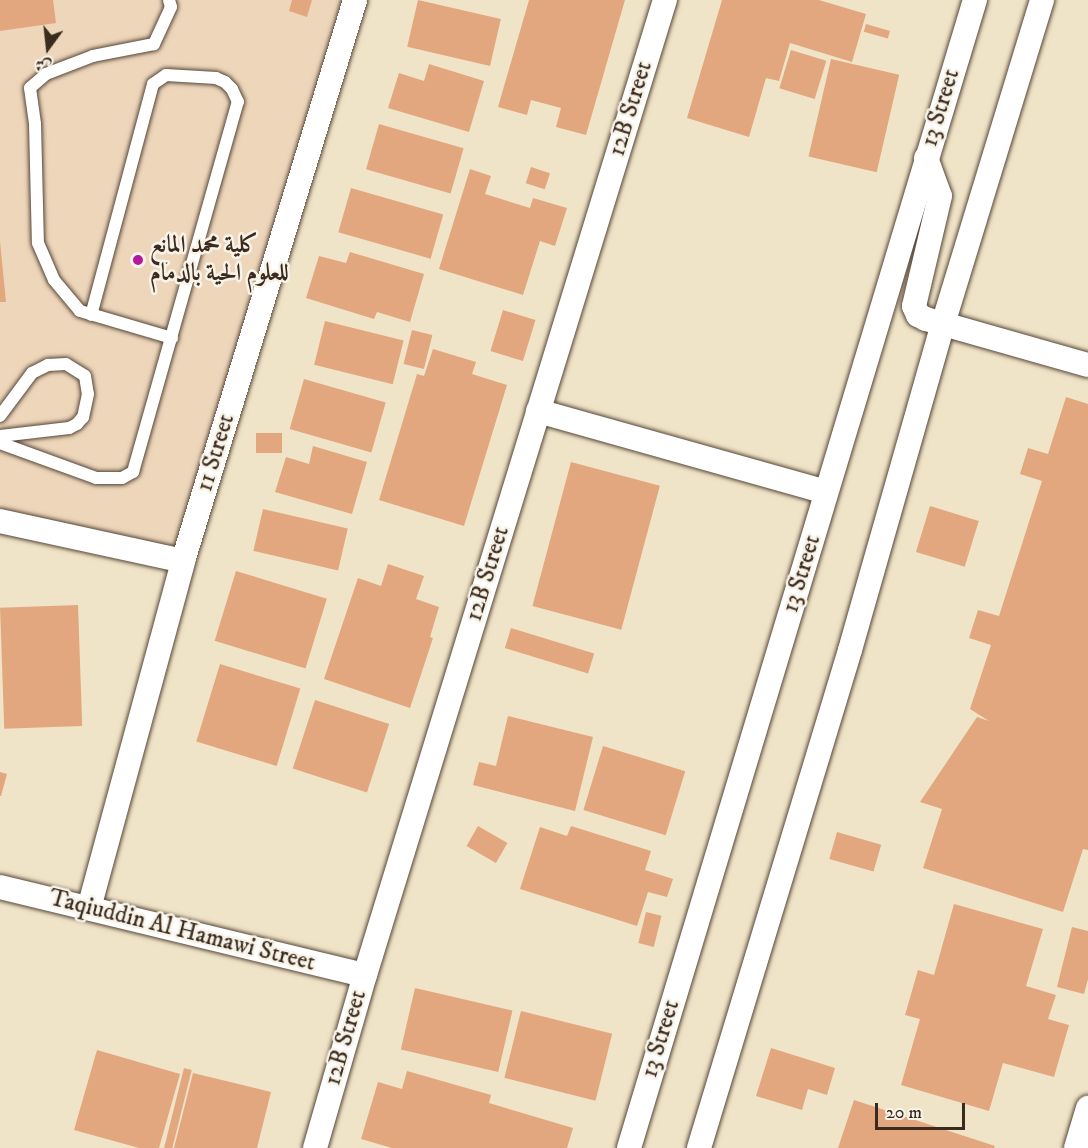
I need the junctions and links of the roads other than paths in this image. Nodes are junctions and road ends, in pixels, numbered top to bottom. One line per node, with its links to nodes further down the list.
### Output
1 (169, 0): 7 (lane)
2 (355, 0): 17 (street, 11 Street)
3 (665, 0): 11 (street, 12B Street)
4 (975, 0): 6 (street, 13 Street)
5 (1042, 0): 8 (street)
6 (926, 158): 8 (street); 15 (street, 13 Street)
7 (91, 315): 9 (lane); 9 (lane)
8 (943, 324): 10 (street); 24 (street)
9 (172, 338): 14 (lane)
10 (1088, 365)
11 (538, 411): 15 (street); 20 (street, 12B Street)
12 (0, 416): 13 (lane)
13 (0, 436)
14 (0, 443)
15 (826, 492): 23 (street, 13 Street)
16 (0, 521): 17 (street)
17 (183, 561): 19 (street, 11 Street)
18 (0, 887): 19 (street, Taqiuddin Al Hamawi Street)
19 (89, 908): 20 (street, Taqiuddin Al Hamawi Street)
20 (365, 975): 22 (street, 12B Street)
21 (1088, 1108): 25 (street)
22 (315, 1148)
23 (628, 1148)
24 (699, 1148)
25 (1076, 1148)

